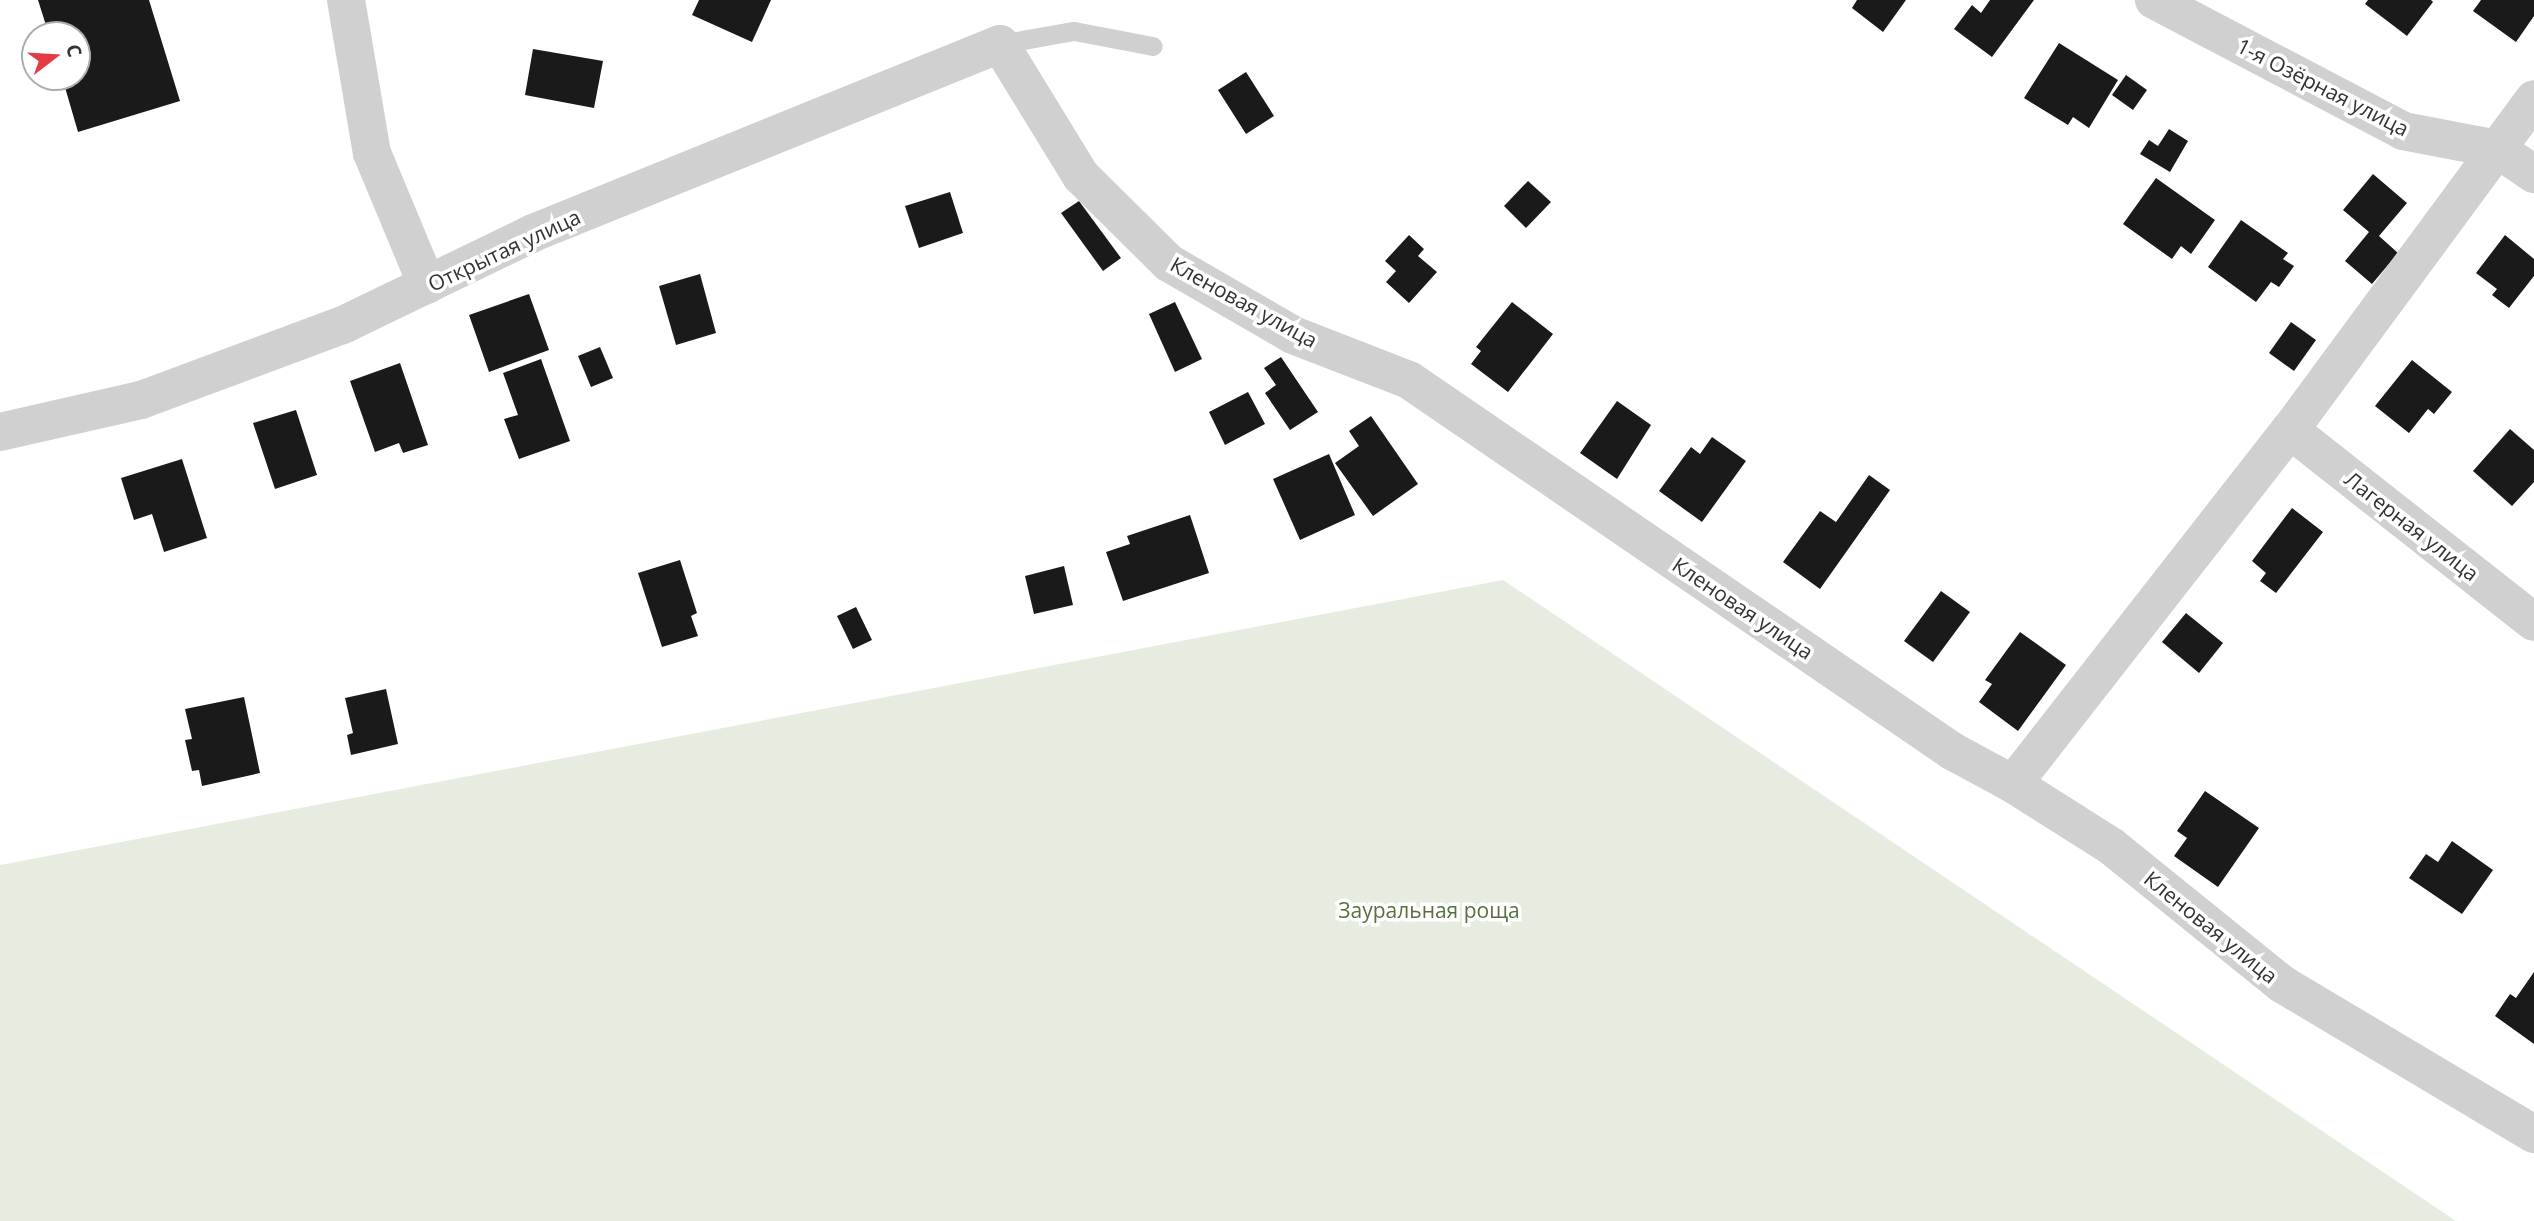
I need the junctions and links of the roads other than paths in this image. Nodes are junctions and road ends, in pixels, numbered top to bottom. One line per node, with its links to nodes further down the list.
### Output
1 (346, 0): 8 (street)
2 (2154, 0): 6 (street, 1-я Озёрная улица)
3 (1000, 44): 4 (lane); 8 (street, Открытая улица); 12 (street, Кленовая улица)
4 (1153, 46)
5 (2534, 99): 6 (street)
6 (2497, 149): 7 (street, 1-я Озёрная улица); 9 (street)
7 (2534, 174)
8 (427, 285): 10 (street, Открытая улица)
9 (2290, 430): 11 (street, Лагерная улица); 12 (street)
10 (0, 432)
11 (2534, 622)
12 (2013, 784): 13 (street, Кленовая улица)
13 (2534, 1134)

